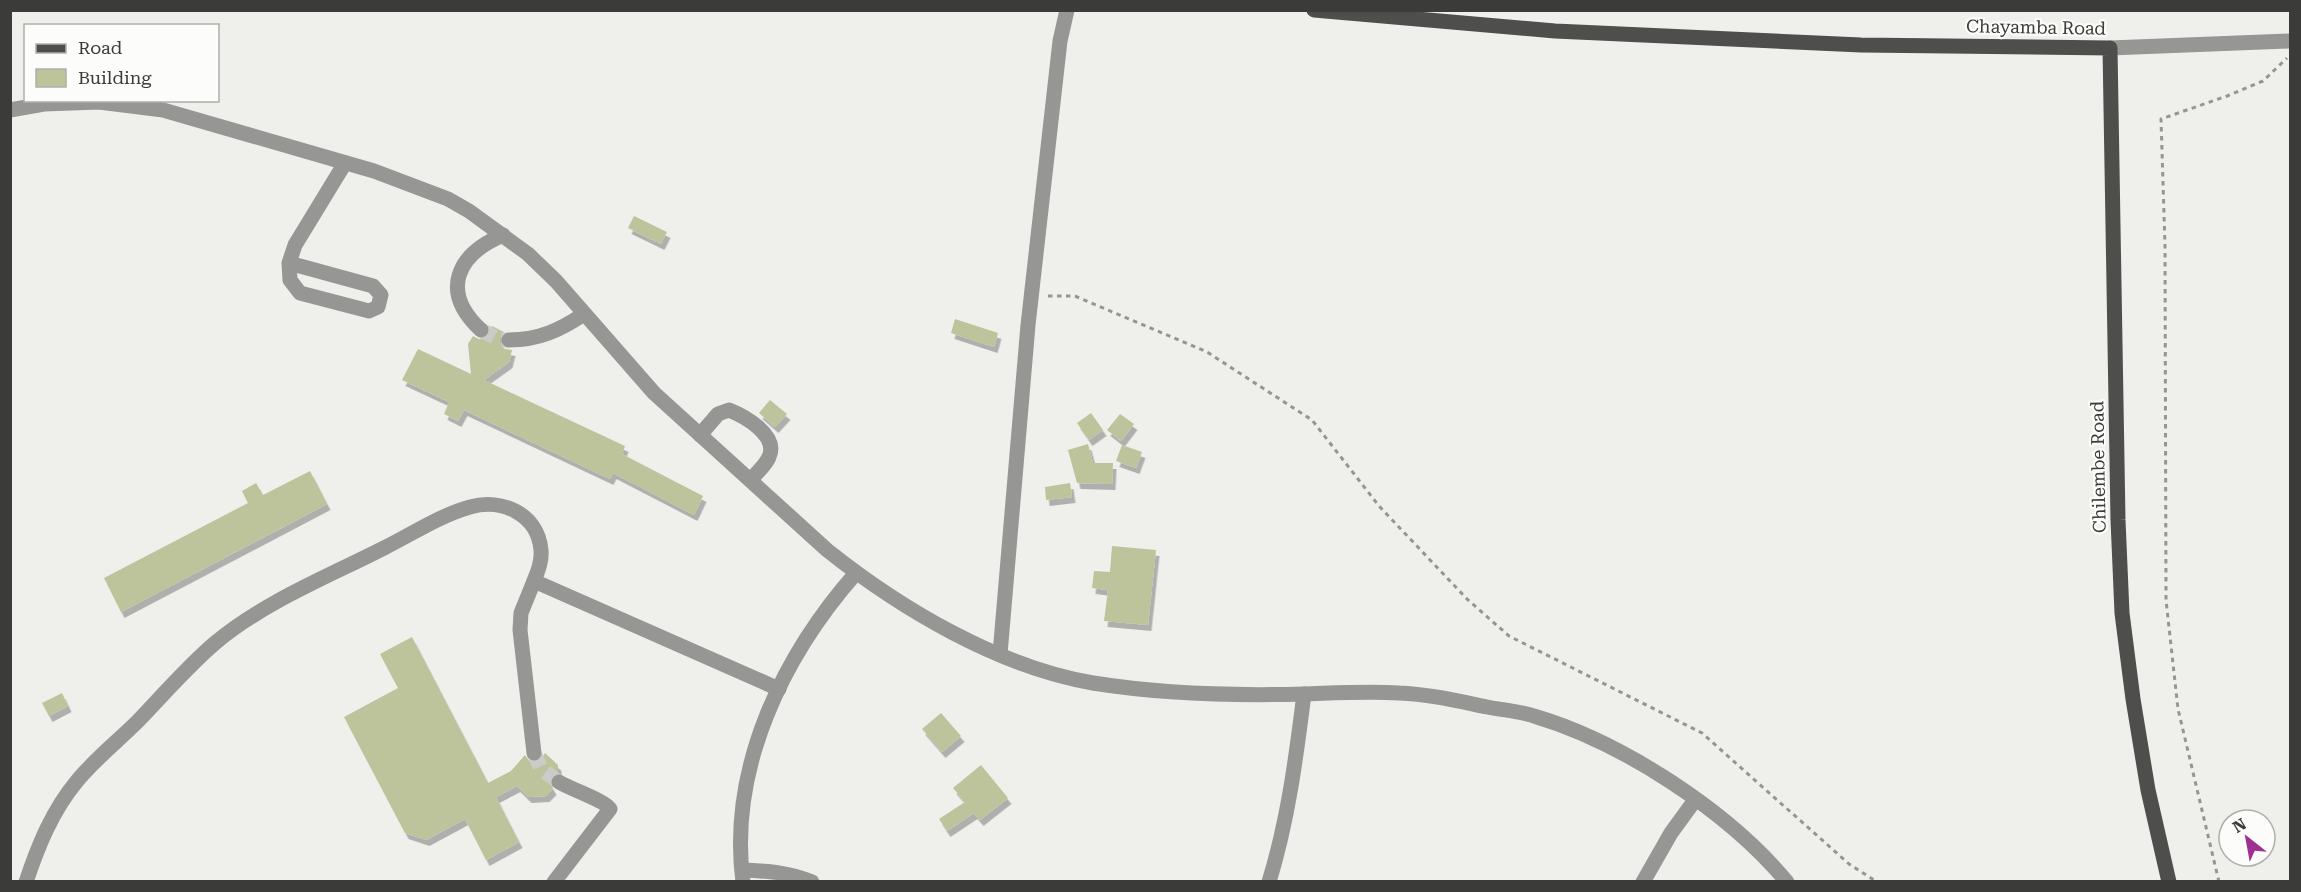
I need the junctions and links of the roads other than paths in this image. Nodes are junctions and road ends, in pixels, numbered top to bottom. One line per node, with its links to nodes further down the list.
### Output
1 (1067, 10): 16 (street)
2 (1314, 10): 4 (main road, Chayamba Road)
3 (2290, 41): 4 (street, Chayamba Road)
4 (2110, 48): 29 (main road, Chilembe Road)
5 (10, 110): 6 (street)
6 (345, 163): 7 (street); 8 (street)
7 (503, 235): 9 (street); 10 (street)
8 (289, 263): 8 (street)
9 (584, 314): 11 (street); 12 (street)
10 (481, 330)
11 (509, 340)
12 (700, 435): 13 (street); 13 (street)
13 (751, 480): 14 (street)
14 (856, 573): 16 (street); 17 (street)
15 (534, 581): 17 (street); 19 (street); 23 (street)
16 (1000, 654): 18 (street)
17 (779, 688): 22 (street)
18 (1304, 694): 21 (street); 26 (street)
19 (534, 753)
20 (559, 782): 24 (street)
21 (1695, 800): 27 (street); 28 (street)
22 (742, 876): 25 (street)
23 (26, 882)
24 (554, 882)
25 (812, 882)
26 (1269, 882)
27 (1644, 882)
28 (1787, 882)
29 (2169, 882)

